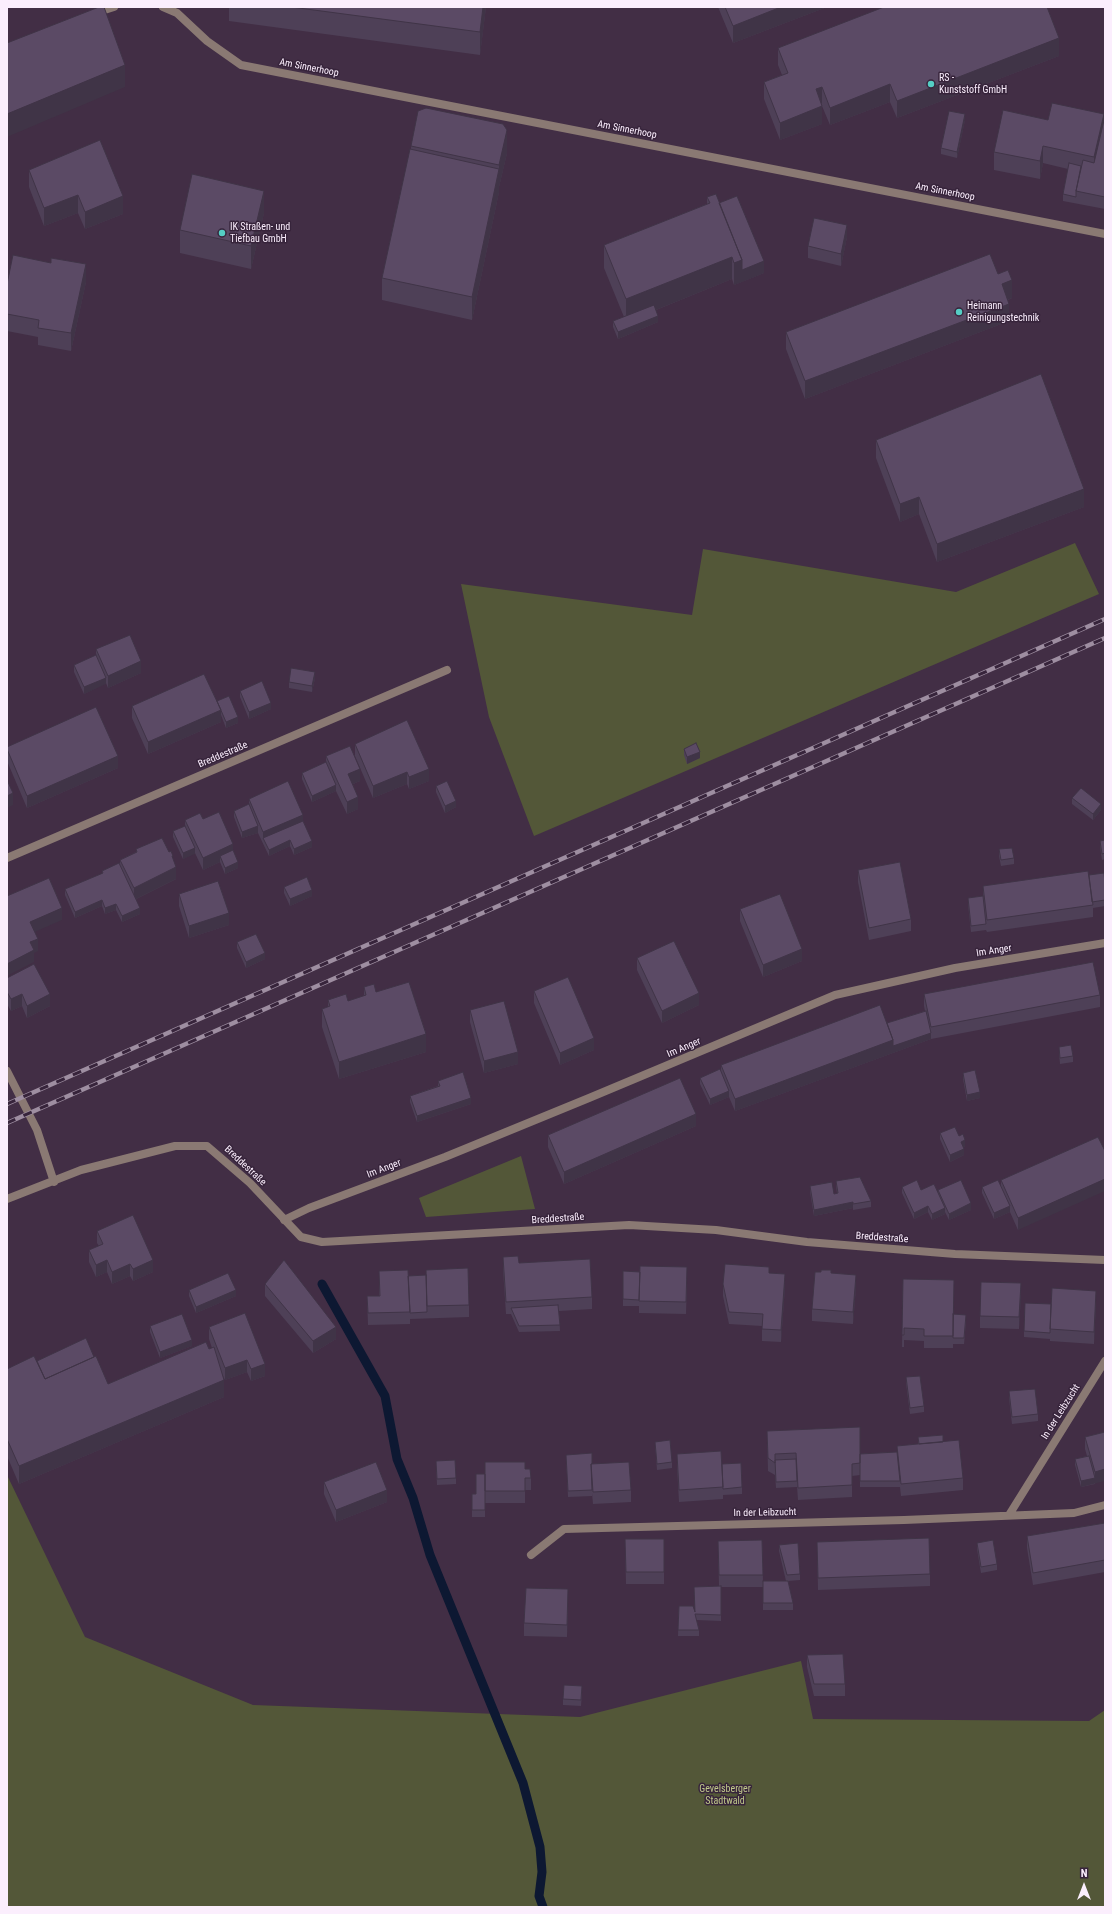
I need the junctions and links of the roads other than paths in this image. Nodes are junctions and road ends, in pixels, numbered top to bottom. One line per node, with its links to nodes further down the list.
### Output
1 (114, 7): 3 (street)
2 (163, 7): 4 (street, Am Sinnerhoop)
3 (84, 18)
4 (1105, 234)
5 (447, 670): 6 (street, Breddestraße)
6 (7, 858)
7 (1105, 943): 11 (street, Im Anger)
8 (7, 1071): 9 (street)
9 (54, 1182): 10 (street, Breddestraße); 11 (street, Breddestraße)
10 (7, 1199)
11 (284, 1220): 12 (street, Breddestraße)
12 (1105, 1260)
13 (1105, 1361): 15 (street, In der Leibzucht)
14 (1105, 1505): 15 (street, In der Leibzucht)
15 (1009, 1515): 16 (street, In der Leibzucht)
16 (531, 1555)

